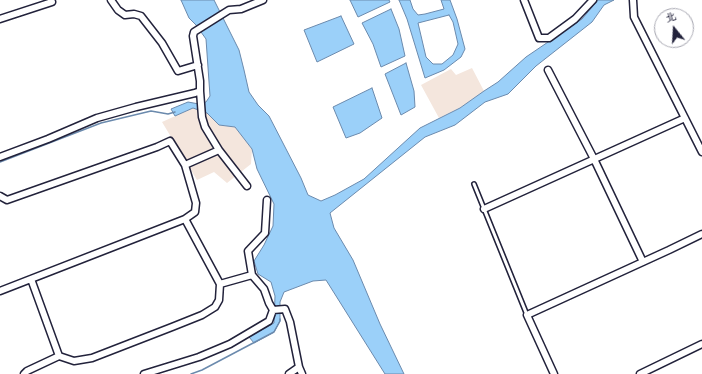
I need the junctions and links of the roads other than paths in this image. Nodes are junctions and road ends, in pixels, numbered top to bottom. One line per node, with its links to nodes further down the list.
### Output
1 (111, 0): 8 (street)
2 (263, 0): 8 (street)
3 (524, 0): 4 (street)
4 (593, 0)
5 (633, 0): 11 (street)
6 (52, 2): 7 (street)
7 (0, 19)
8 (198, 65): 10 (street)
9 (548, 70): 15 (street)
10 (200, 91): 12 (street); 14 (street)
11 (685, 118): 13 (street); 15 (street)
12 (219, 150): 16 (street); 18 (street)
13 (702, 152)
14 (0, 157)
15 (594, 159): 21 (street); 24 (street)
16 (185, 165): 19 (street); 22 (street)
17 (474, 184): 21 (lane)
18 (247, 186)
19 (0, 196)
20 (267, 200): 25 (street)
21 (484, 209): 30 (lane)
22 (185, 219): 26 (street); 27 (street)
23 (702, 234): 24 (street)
24 (642, 262): 30 (street)
25 (252, 275): 27 (street); 29 (street)
26 (31, 279): 28 (street); 32 (street)
27 (220, 284): 32 (street)
28 (0, 291)
29 (273, 310): 33 (street); 35 (street)
30 (527, 315): 38 (street)
31 (702, 344): 39 (street)
32 (59, 356): 34 (street)
33 (299, 367): 36 (street); 37 (street)
34 (24, 374)
35 (144, 374)
36 (289, 374)
37 (302, 374)
38 (554, 374)
39 (640, 374)

